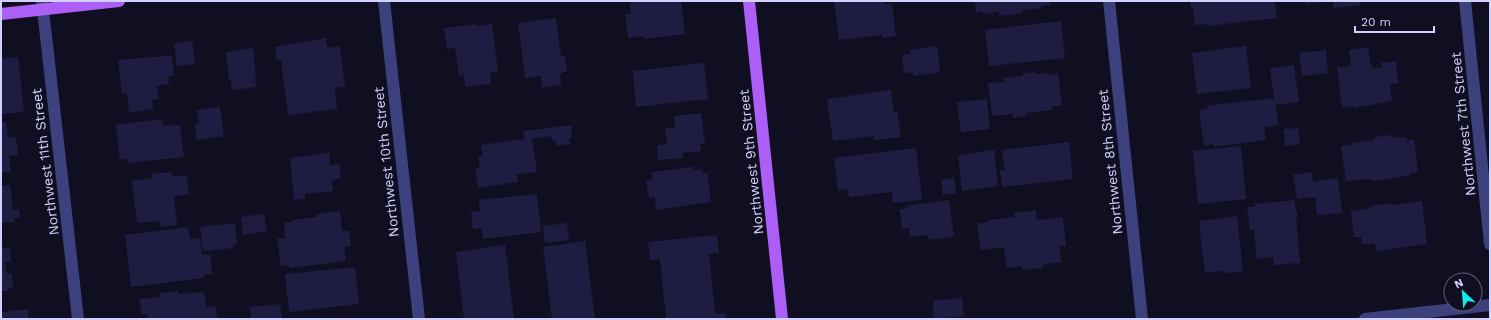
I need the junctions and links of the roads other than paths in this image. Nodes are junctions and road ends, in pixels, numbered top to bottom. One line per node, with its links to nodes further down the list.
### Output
1 (119, 1): 6 (main road)
2 (384, 1): 11 (street, Northwest 10th Street)
3 (749, 1): 12 (main road, Northwest 9th Street)
4 (1109, 1): 13 (street, Northwest 8th Street)
5 (1465, 1): 8 (street, Northwest 7th Street)
6 (42, 5): 7 (main road); 10 (street, Northwest 11th Street)
7 (1, 14)
8 (1490, 244)
9 (1490, 305): 14 (street)
10 (78, 319)
11 (419, 319)
12 (782, 319)
13 (1142, 319)
14 (1365, 319)

